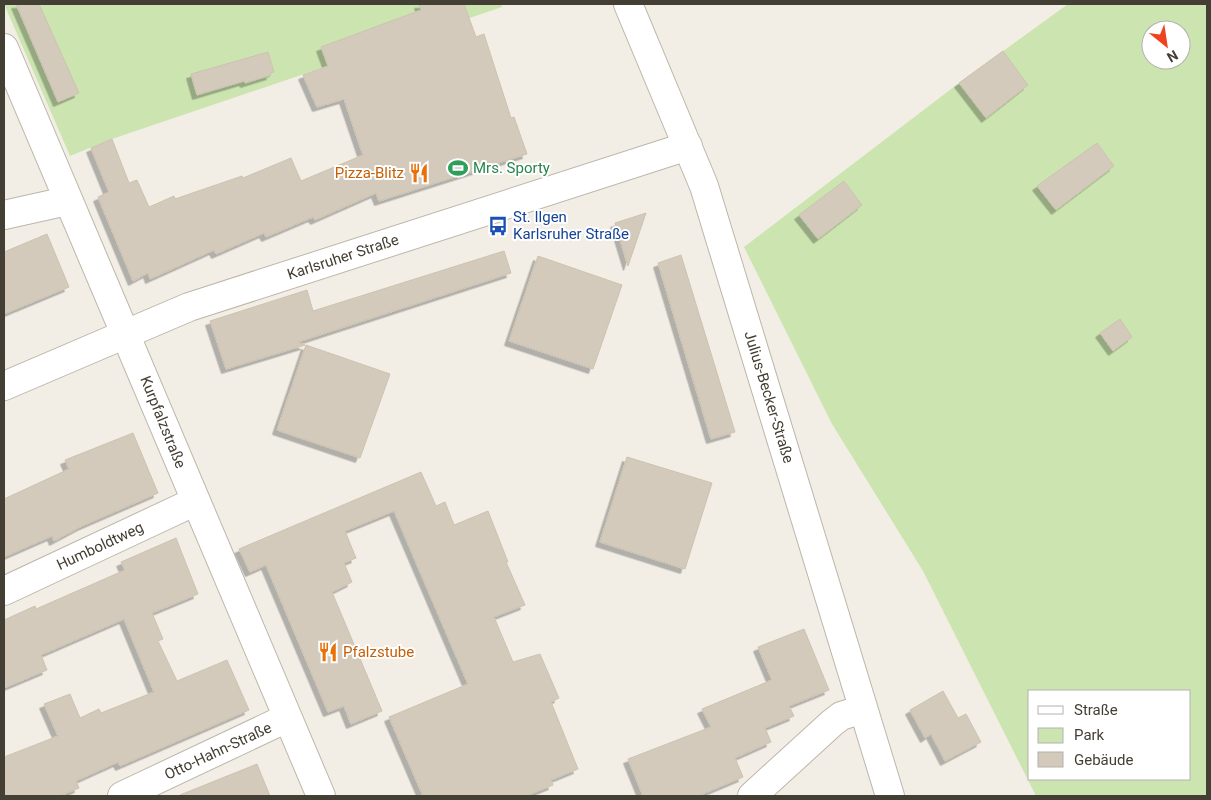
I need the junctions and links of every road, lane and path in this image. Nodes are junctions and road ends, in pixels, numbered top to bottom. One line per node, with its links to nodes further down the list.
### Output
1 (628, 4): 3 (street, Julius-Becker-Straße)
2 (4, 48): 4 (street, Kurpfalzstraße)
3 (688, 146): 6 (street, Karlsruher Straße); 10 (street, Julius-Becker-Straße)
4 (67, 201): 5 (street); 6 (street, Kurpfalzstraße)
5 (4, 215)
6 (124, 334): 7 (street, Karlsruher Straße); 8 (street, Kurpfalzstraße)
7 (4, 386)
8 (196, 501): 9 (street, Humboldtweg); 11 (street, Kurpfalzstraße)
9 (4, 591)
10 (863, 709): 14 (street); 15 (street, Julius-Becker-Straße)
11 (287, 718): 12 (street, Otto-Hahn-Straße); 13 (street, Kurpfalzstraße)
12 (122, 796)
13 (321, 796)
14 (752, 796)
15 (890, 796)

